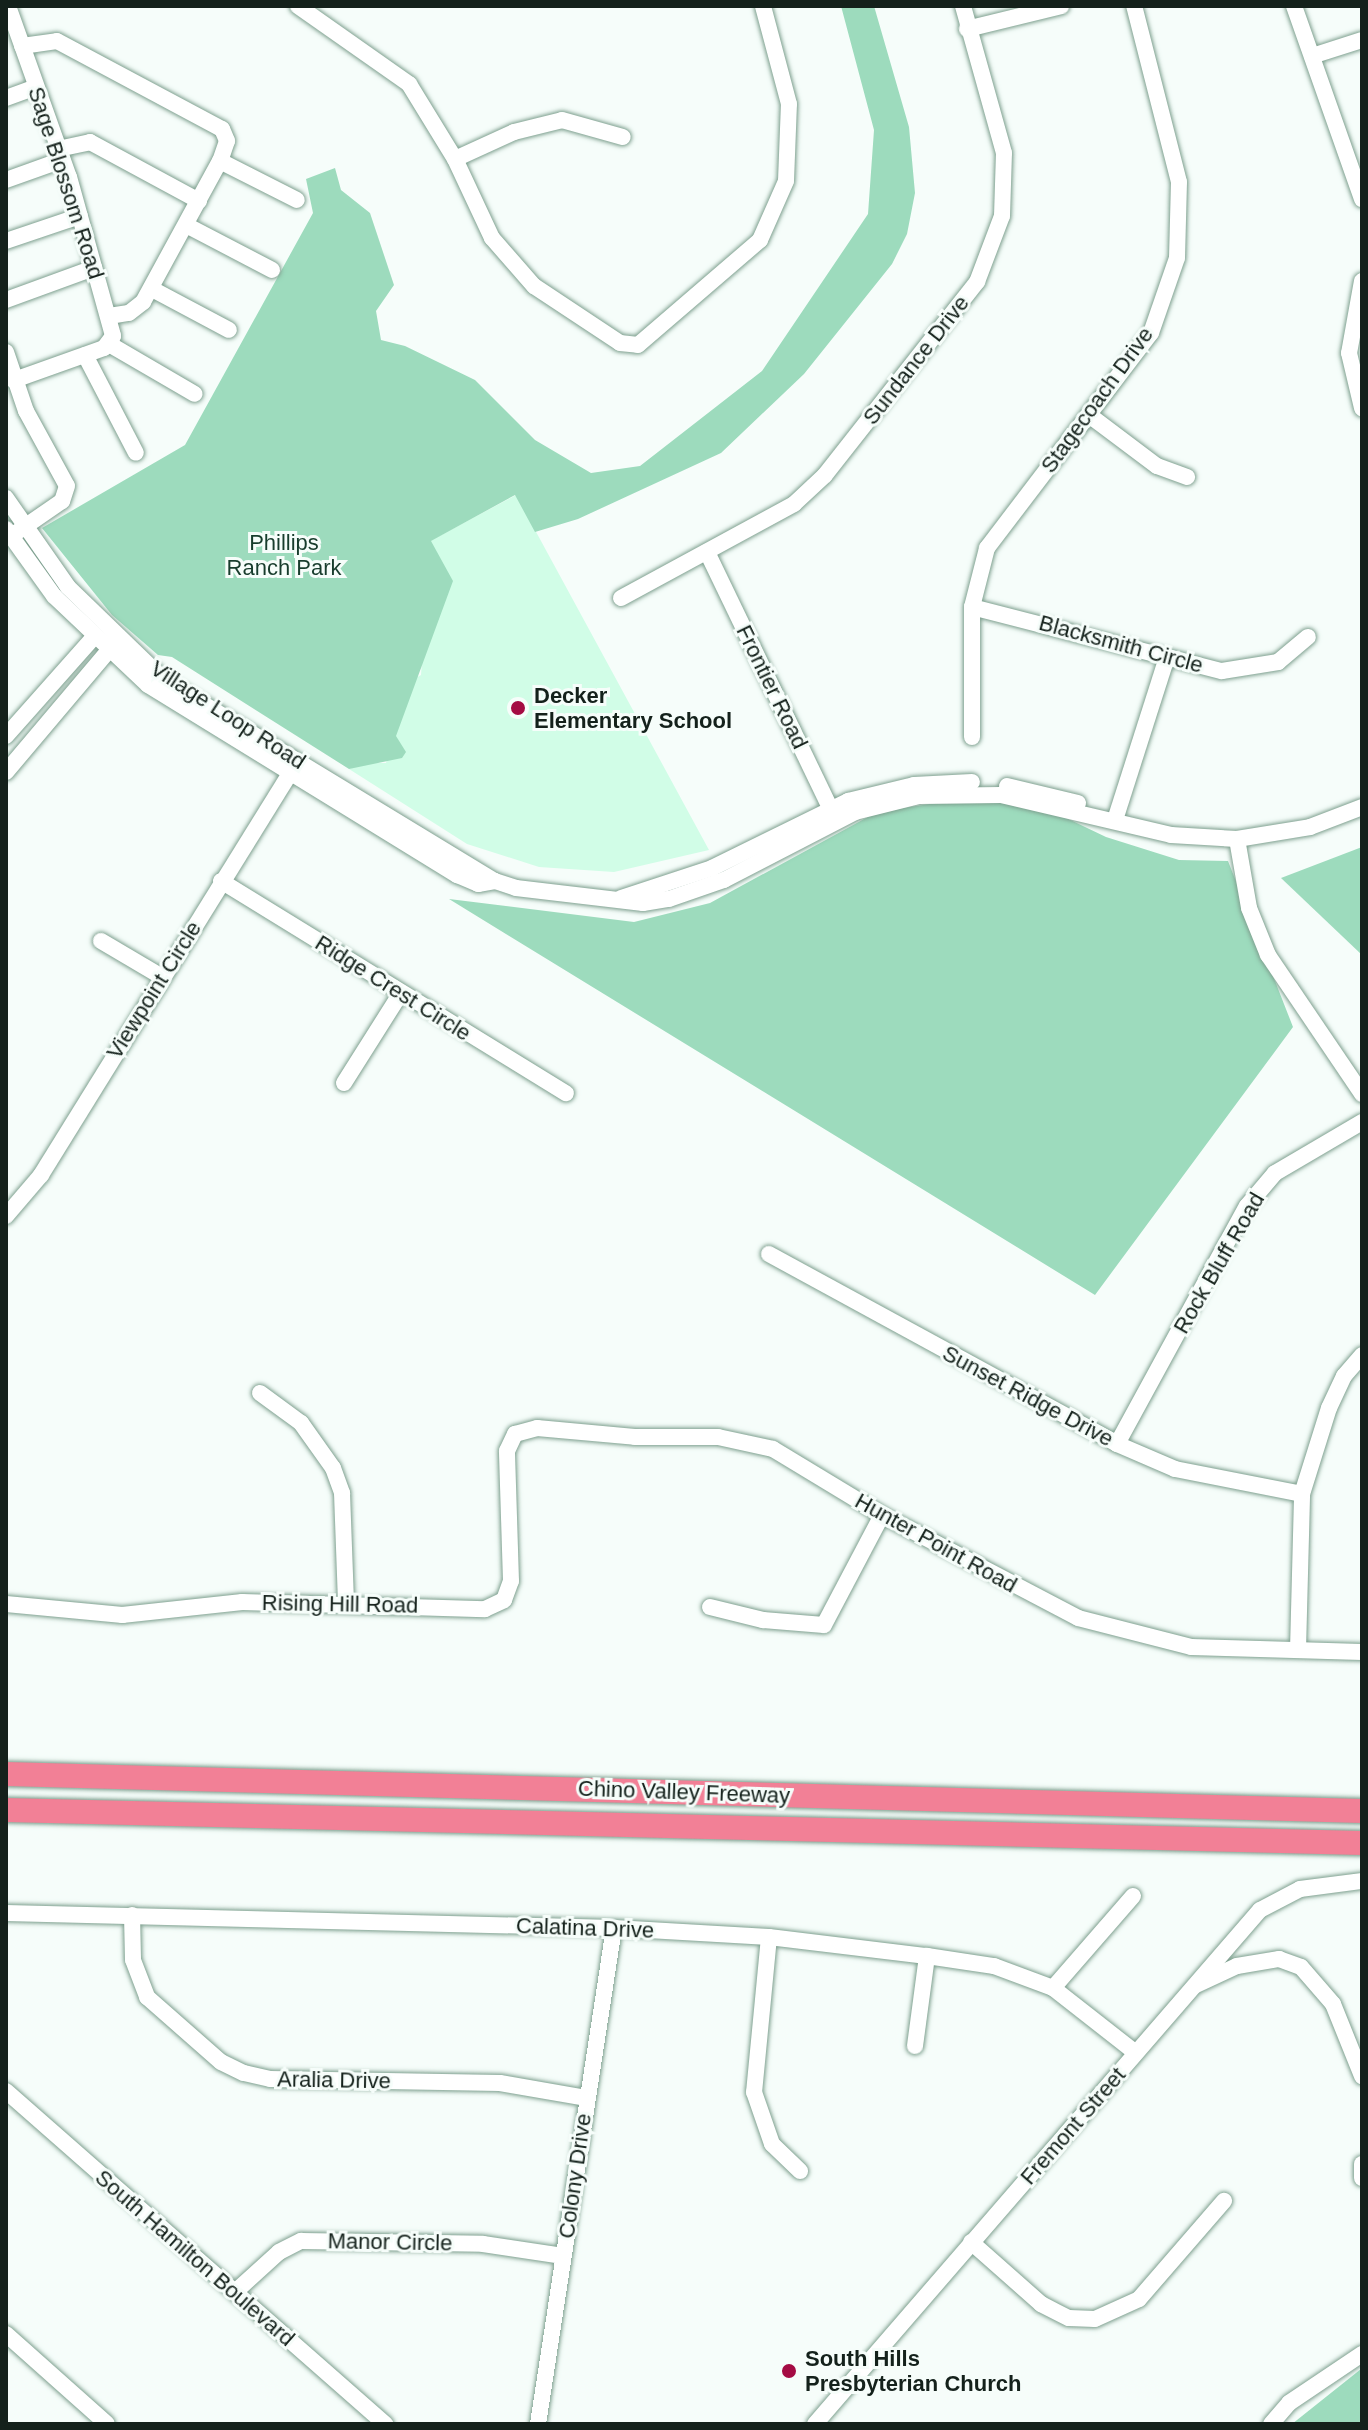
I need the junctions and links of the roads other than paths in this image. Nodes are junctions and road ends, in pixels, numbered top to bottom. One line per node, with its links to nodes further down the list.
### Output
1 (8, 6): 10 (street, Sage Blossom Road)
2 (298, 6): 16 (street)
3 (763, 6): 16 (street)
4 (963, 6): 8 (street, Sundance Drive)
5 (1061, 6): 8 (street)
6 (1134, 6): 38 (street, Stagecoach Drive)
7 (1294, 6): 11 (street)
8 (967, 29): 44 (street, Sundance Drive)
9 (1362, 40): 11 (street)
10 (22, 46): 12 (street, Sage Blossom Road); 17 (street)
11 (1312, 56): 19 (street)
12 (36, 87): 13 (street); 15 (street, Sage Blossom Road)
13 (6, 98)
14 (623, 137): 16 (street)
15 (60, 155): 18 (street); 21 (street); 22 (street, Sage Blossom Road)
16 (455, 159)
17 (220, 161): 20 (street); 21 (street)
18 (6, 180)
19 (1362, 199)
20 (297, 200)
21 (199, 201): 23 (street)
22 (80, 216): 24 (street); 25 (street, Sage Blossom Road)
23 (186, 225): 26 (street); 28 (street)
24 (6, 241)
25 (94, 268): 29 (street); 30 (street, Sage Blossom Road)
26 (272, 270)
27 (1362, 281): 37 (street)
28 (152, 289): 30 (street); 31 (street)
29 (6, 300)
30 (109, 316): 32 (street, Sage Blossom Road)
31 (229, 330)
32 (109, 344): 34 (street); 36 (street)
33 (6, 352): 35 (street)
34 (85, 355): 35 (street); 39 (street)
35 (14, 380): 42 (street)
36 (195, 394)
37 (1362, 408)
38 (1089, 415): 40 (street); 46 (street, Stagecoach Drive)
39 (136, 453)
40 (1187, 477)
41 (6, 498): 42 (street, Village Loop Road)
42 (25, 527): 43 (street); 49 (street, Village Loop Road)
43 (8, 533): 47 (street, Village Loop Road)
44 (707, 552): 45 (street, Sundance Drive); 56 (street, Frontier Road)
45 (621, 598)
46 (972, 607): 50 (street, Blacksmith Circle); 52 (street, Stagecoach Drive)
47 (94, 637): 49 (street, Village Loop Road); 51 (street)
48 (1308, 637): 50 (street, Blacksmith Circle)
49 (114, 644): 53 (street, Village Loop Road); 54 (street)
50 (1166, 660): 57 (street)
51 (6, 736)
52 (972, 737)
53 (293, 768): 56 (street, Village Loop Road); 59 (street, Viewpoint Circle)
54 (6, 772)
55 (1362, 807): 58 (street, Village Loop Road)
56 (833, 814): 57 (street, Village Loop Road)
57 (1115, 820): 58 (street, Village Loop Road)
58 (1237, 839): 65 (street)
59 (221, 881): 61 (street, Viewpoint Circle); 62 (street, Ridge Crest Circle)
60 (101, 941): 61 (street)
61 (162, 977): 67 (street, Viewpoint Circle)
62 (401, 993): 63 (street); 64 (street, Ridge Crest Circle)
63 (344, 1083)
64 (566, 1093)
65 (1362, 1094)
66 (1362, 1122): 72 (street, Rock Bluff Road)
67 (6, 1216)
68 (769, 1254): 72 (street, Sunset Ridge Drive)
69 (1362, 1355): 73 (street)
70 (260, 1393): 76 (street)
71 (515, 1434): 74 (street, Hunter Point Road); 76 (street, Rising Hill Road)
72 (1117, 1444): 73 (street, Sunset Ridge Drive)
73 (1302, 1494): 78 (street)
74 (882, 1515): 77 (street); 78 (street, Hunter Point Road)
75 (6, 1604): 76 (street, Rising Hill Road)
76 (346, 1604)
77 (710, 1607)
78 (1298, 1650): 79 (street, Hunter Point Road)
79 (1362, 1652)
80 (6, 1774): 82 (highway, Chino Valley Freeway)
81 (6, 1810): 83 (highway, Chino Valley Freeway)
82 (1362, 1811)
83 (1362, 1843)
84 (1362, 1881): 91 (street, Fremont Street)
85 (1133, 1896): 92 (street)
86 (6, 1913): 87 (street, Calatina Drive)
87 (132, 1915): 88 (street, Calatina Drive); 97 (street, Aralia Drive)
88 (614, 1928): 89 (street, Calatina Drive); 97 (street, Colony Drive)
89 (769, 1937): 90 (street, Calatina Drive); 99 (street)
90 (927, 1956): 92 (street, Calatina Drive); 93 (street)
91 (1191, 1987): 94 (street, Fremont Street); 95 (street)
92 (1053, 1988): 94 (street, Calatina Drive)
93 (915, 2046)
94 (1136, 2053): 102 (street, Fremont Street)
95 (1362, 2076)
96 (6, 2091): 104 (street, South Hamilton Boulevard)
97 (586, 2098): 103 (street, Colony Drive)
98 (1362, 2164): 100 (street)
99 (800, 2171)
100 (1362, 2178)
101 (1224, 2201): 102 (street)
102 (971, 2242): 110 (street, Fremont Street)
103 (563, 2256): 104 (street, Manor Circle); 109 (street, Colony Drive)
104 (235, 2292): 108 (street, South Hamilton Boulevard)
105 (6, 2334): 107 (street)
106 (1362, 2354): 111 (street)
107 (107, 2424)
108 (385, 2424)
109 (538, 2424)
110 (815, 2424)
111 (1271, 2424)

